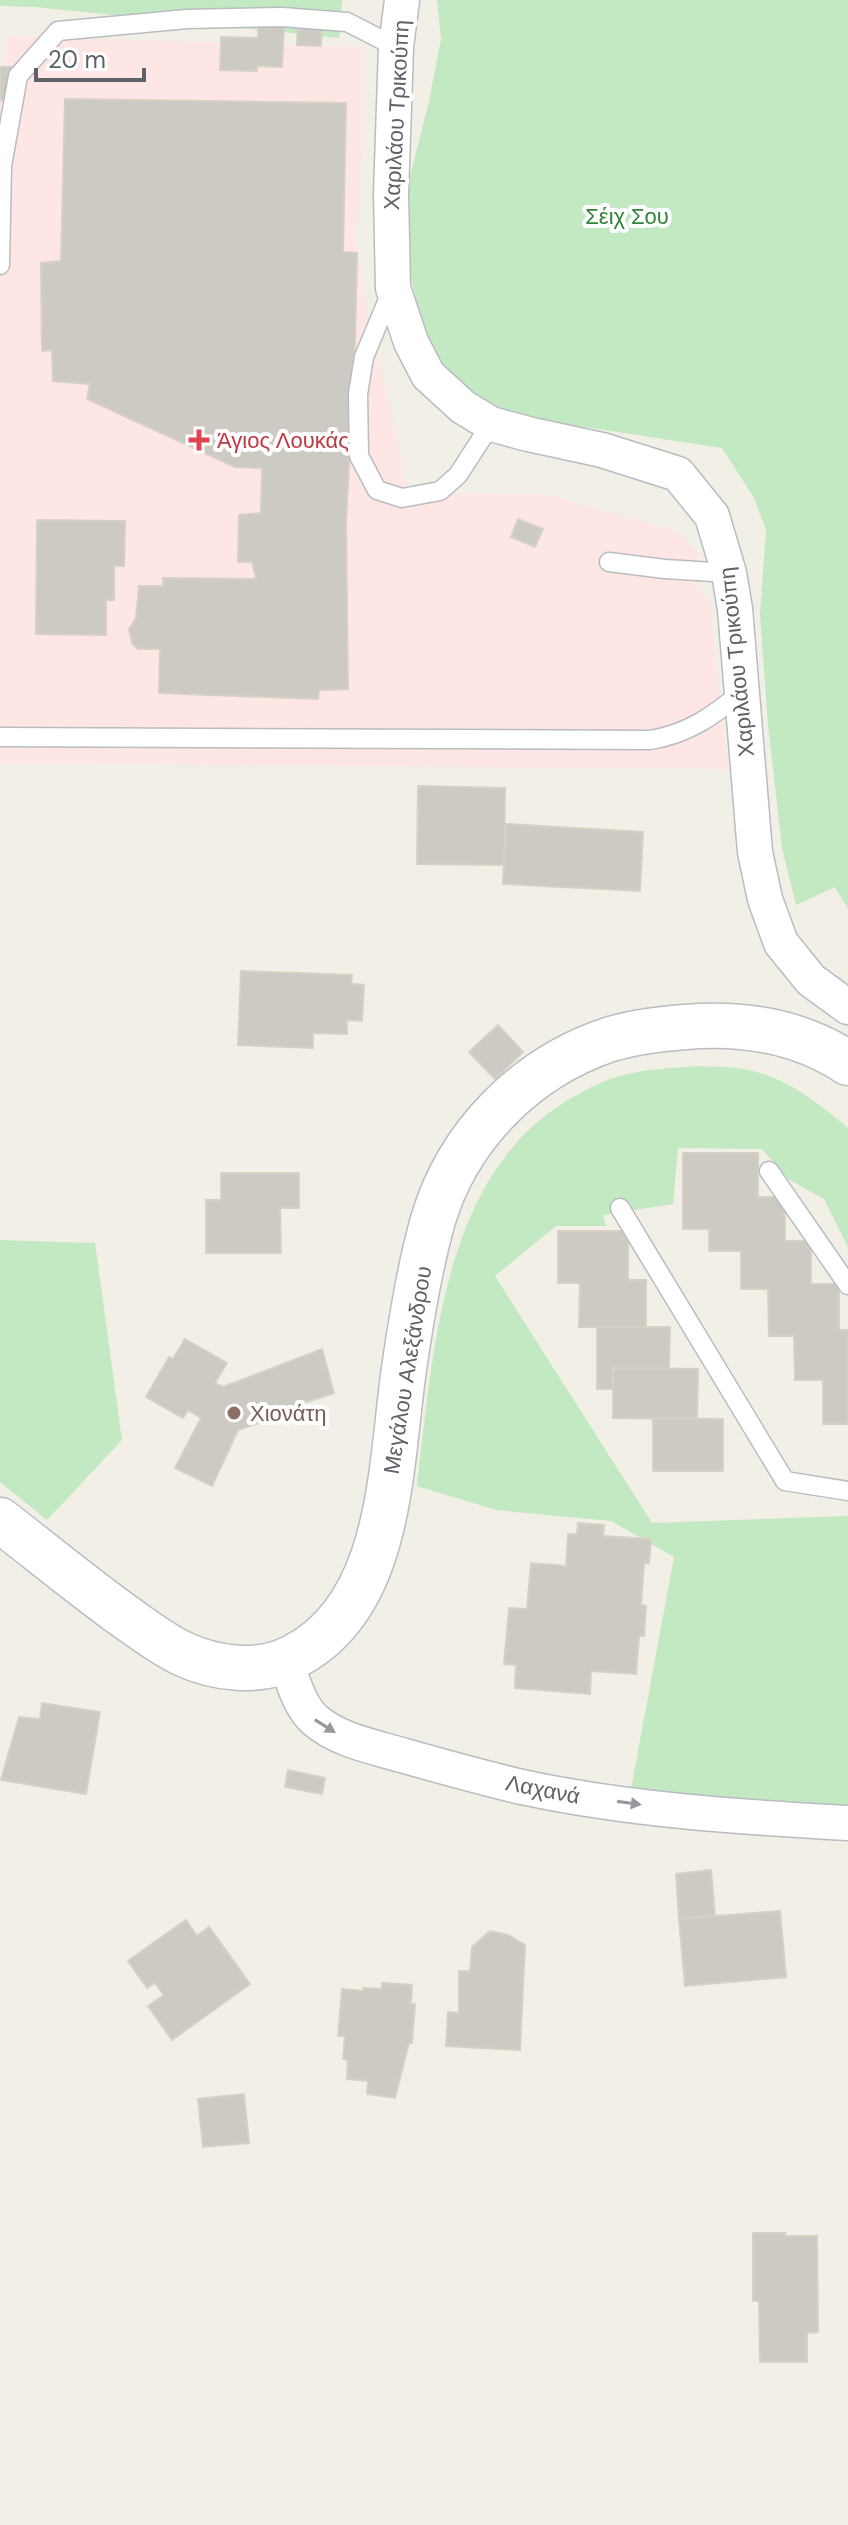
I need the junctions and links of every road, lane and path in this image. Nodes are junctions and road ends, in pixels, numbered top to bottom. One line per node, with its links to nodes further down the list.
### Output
1 (402, 0): 2 (street, Χαριλάου Τρικούπη)
2 (396, 47): 3 (lane); 4 (street, Χαριλάου Τρικούπη)
3 (0, 265)
4 (393, 288): 5 (street, Χαριλάου Τρικούπη); 5 (lane)
5 (491, 424): 7 (street, Χαριλάου Τρικούπη)
6 (609, 562): 7 (lane)
7 (729, 573): 8 (street, Χαριλάου Τρικούπη)
8 (742, 692): 9 (lane); 10 (street, Χαριλάου Τρικούπη)
9 (0, 737)
10 (848, 1007)
11 (848, 1063): 17 (main road, Μεγάλου Αλεξάνδρου)
12 (769, 1171): 14 (lane)
13 (620, 1208): 15 (lane)
14 (848, 1285)
15 (848, 1491)
16 (0, 1520): 17 (main road, Μεγάλου Αλεξάνδρου)
17 (285, 1661): 18 (street, Λαχανά, one-way to 18)
18 (848, 1823)

